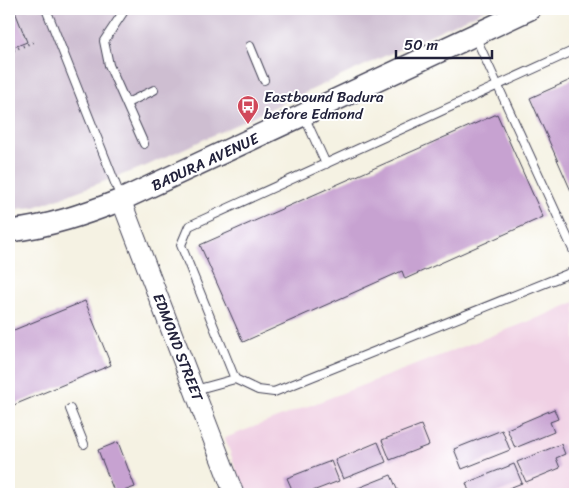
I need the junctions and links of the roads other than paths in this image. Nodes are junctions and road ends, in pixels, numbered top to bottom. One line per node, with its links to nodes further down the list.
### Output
1 (46, 9): 14 (lane)
2 (123, 9): 10 (lane)
3 (530, 9): 4 (main road, BADURA AVENUE)
4 (474, 34): 8 (lane); 11 (main road, BADURA AVENUE)
5 (250, 46): 7 (lane)
6 (575, 50): 8 (lane)
7 (264, 80)
8 (498, 85): 13 (lane); 16 (lane)
9 (154, 90): 10 (lane)
10 (126, 103): 12 (lane)
11 (304, 116): 13 (lane); 14 (main road, BADURA AVENUE)
12 (144, 144)
13 (326, 164): 18 (lane)
14 (122, 200): 15 (main road, BADURA AVENUE); 19 (street, EDMOND STREET)
15 (9, 231)
16 (575, 254)
17 (575, 271): 18 (lane)
18 (235, 379): 19 (lane)
19 (194, 390): 22 (street, EDMOND STREET)
20 (70, 409): 21 (lane)
21 (84, 444)
22 (234, 494)

